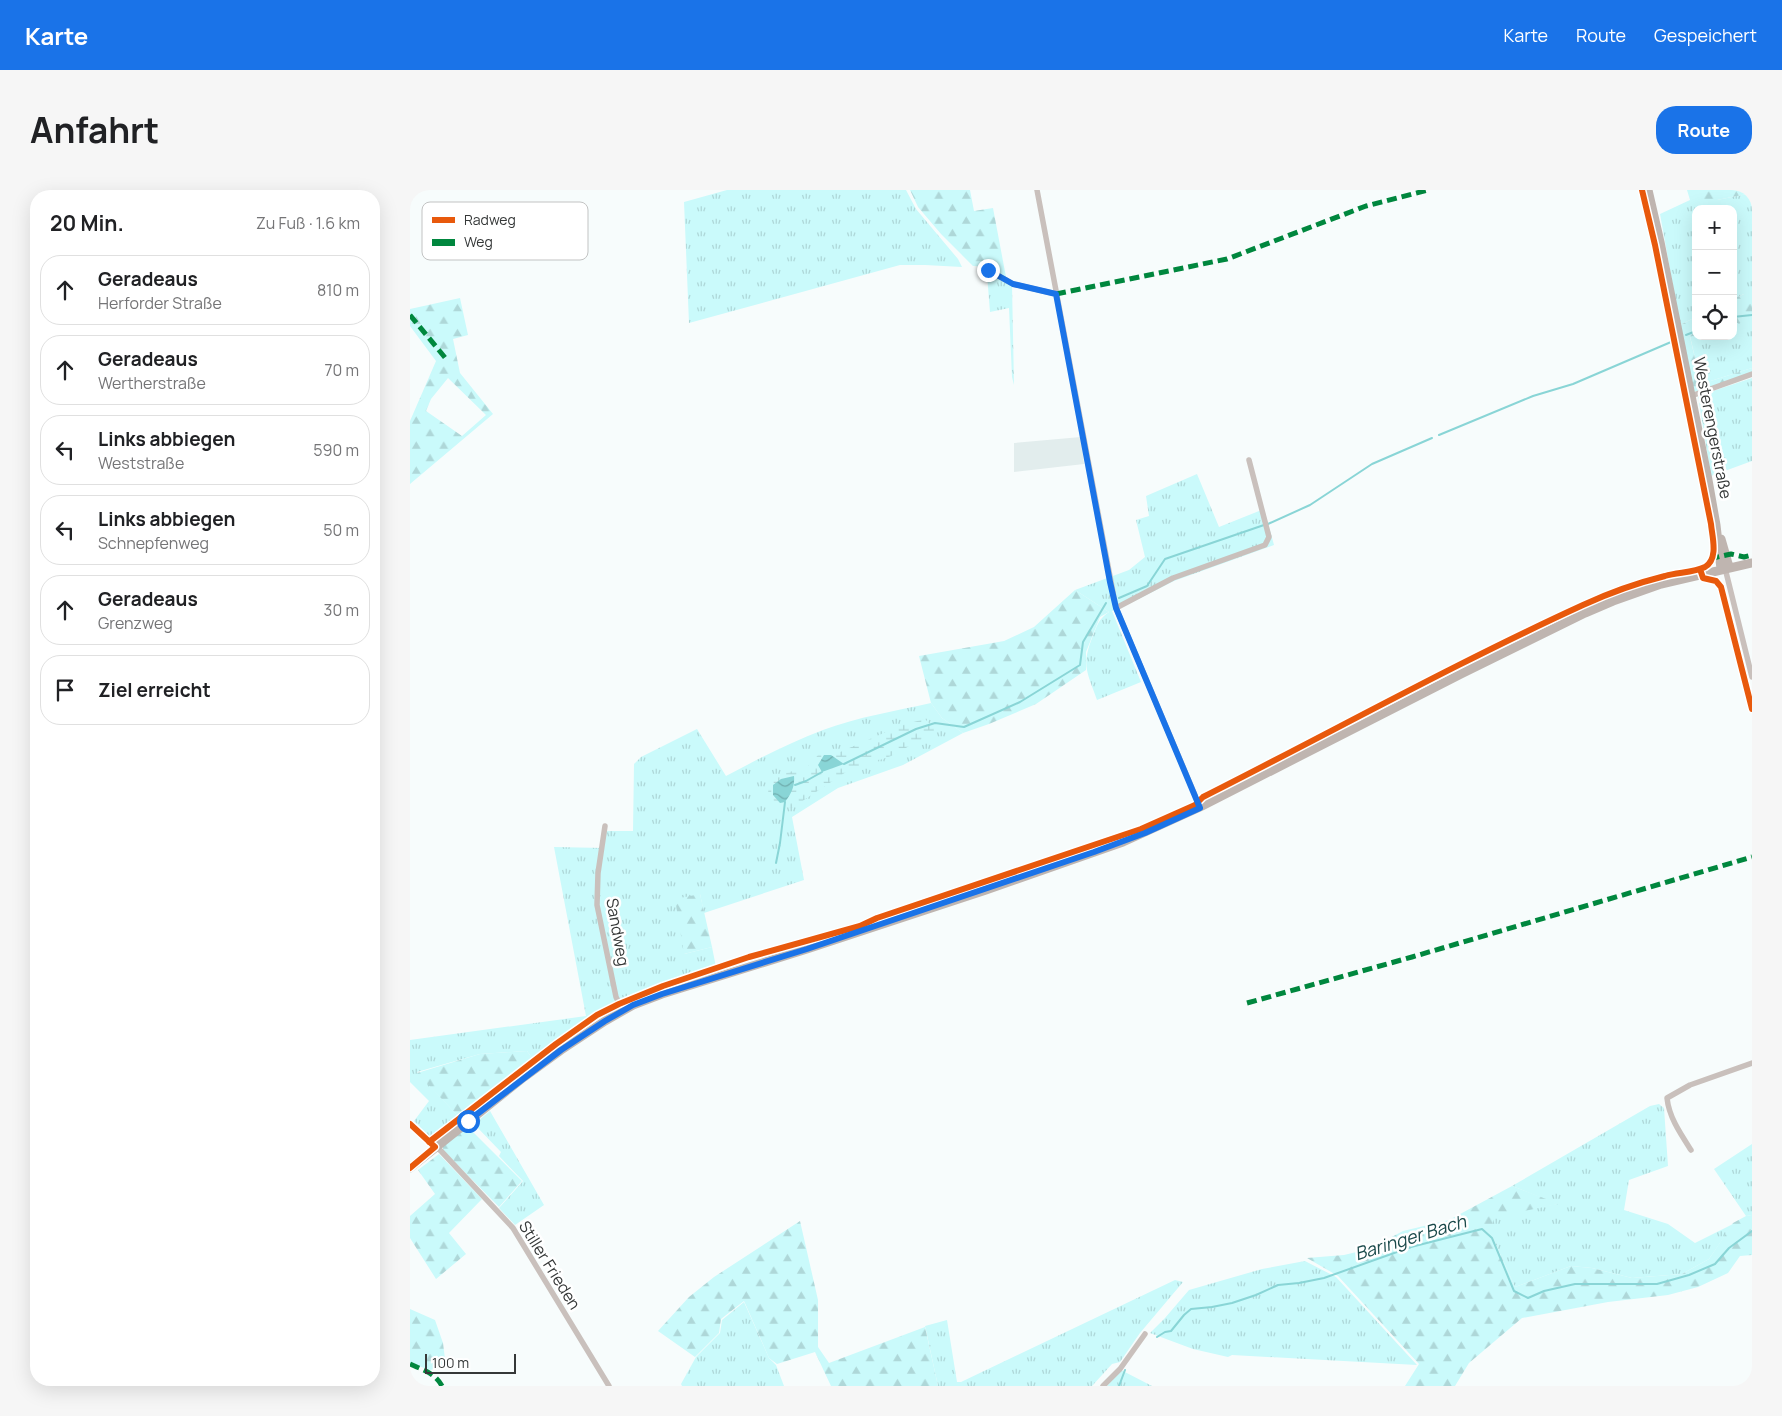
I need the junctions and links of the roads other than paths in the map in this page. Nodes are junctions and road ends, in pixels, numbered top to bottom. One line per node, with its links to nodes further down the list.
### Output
1 (1037, 190): 4 (street)
2 (1648, 190): 6 (main road, Westerengerstraße)
3 (982, 270): 4 (street)
4 (1056, 294): 10 (street)
5 (1752, 374): 6 (street)
6 (1691, 396): 9 (main road, Westerengerstraße)
7 (1249, 460): 10 (street)
8 (1752, 563): 9 (main road)
9 (1725, 568): 11 (street, Westerengerstraße); 12 (main road)
10 (1116, 608): 12 (street)
11 (1752, 677)
12 (1200, 808): 14 (main road)
13 (605, 826): 14 (street, Sandweg)
14 (623, 1011): 17 (main road)
15 (1752, 1063): 18 (street)
16 (410, 1124): 17 (street, Stiller Frieden)
17 (435, 1147): 19 (main road); 21 (street, Stiller Frieden)
18 (1691, 1150)
19 (410, 1168)
20 (1145, 1334): 22 (street)
21 (609, 1386)
22 (1103, 1386)

